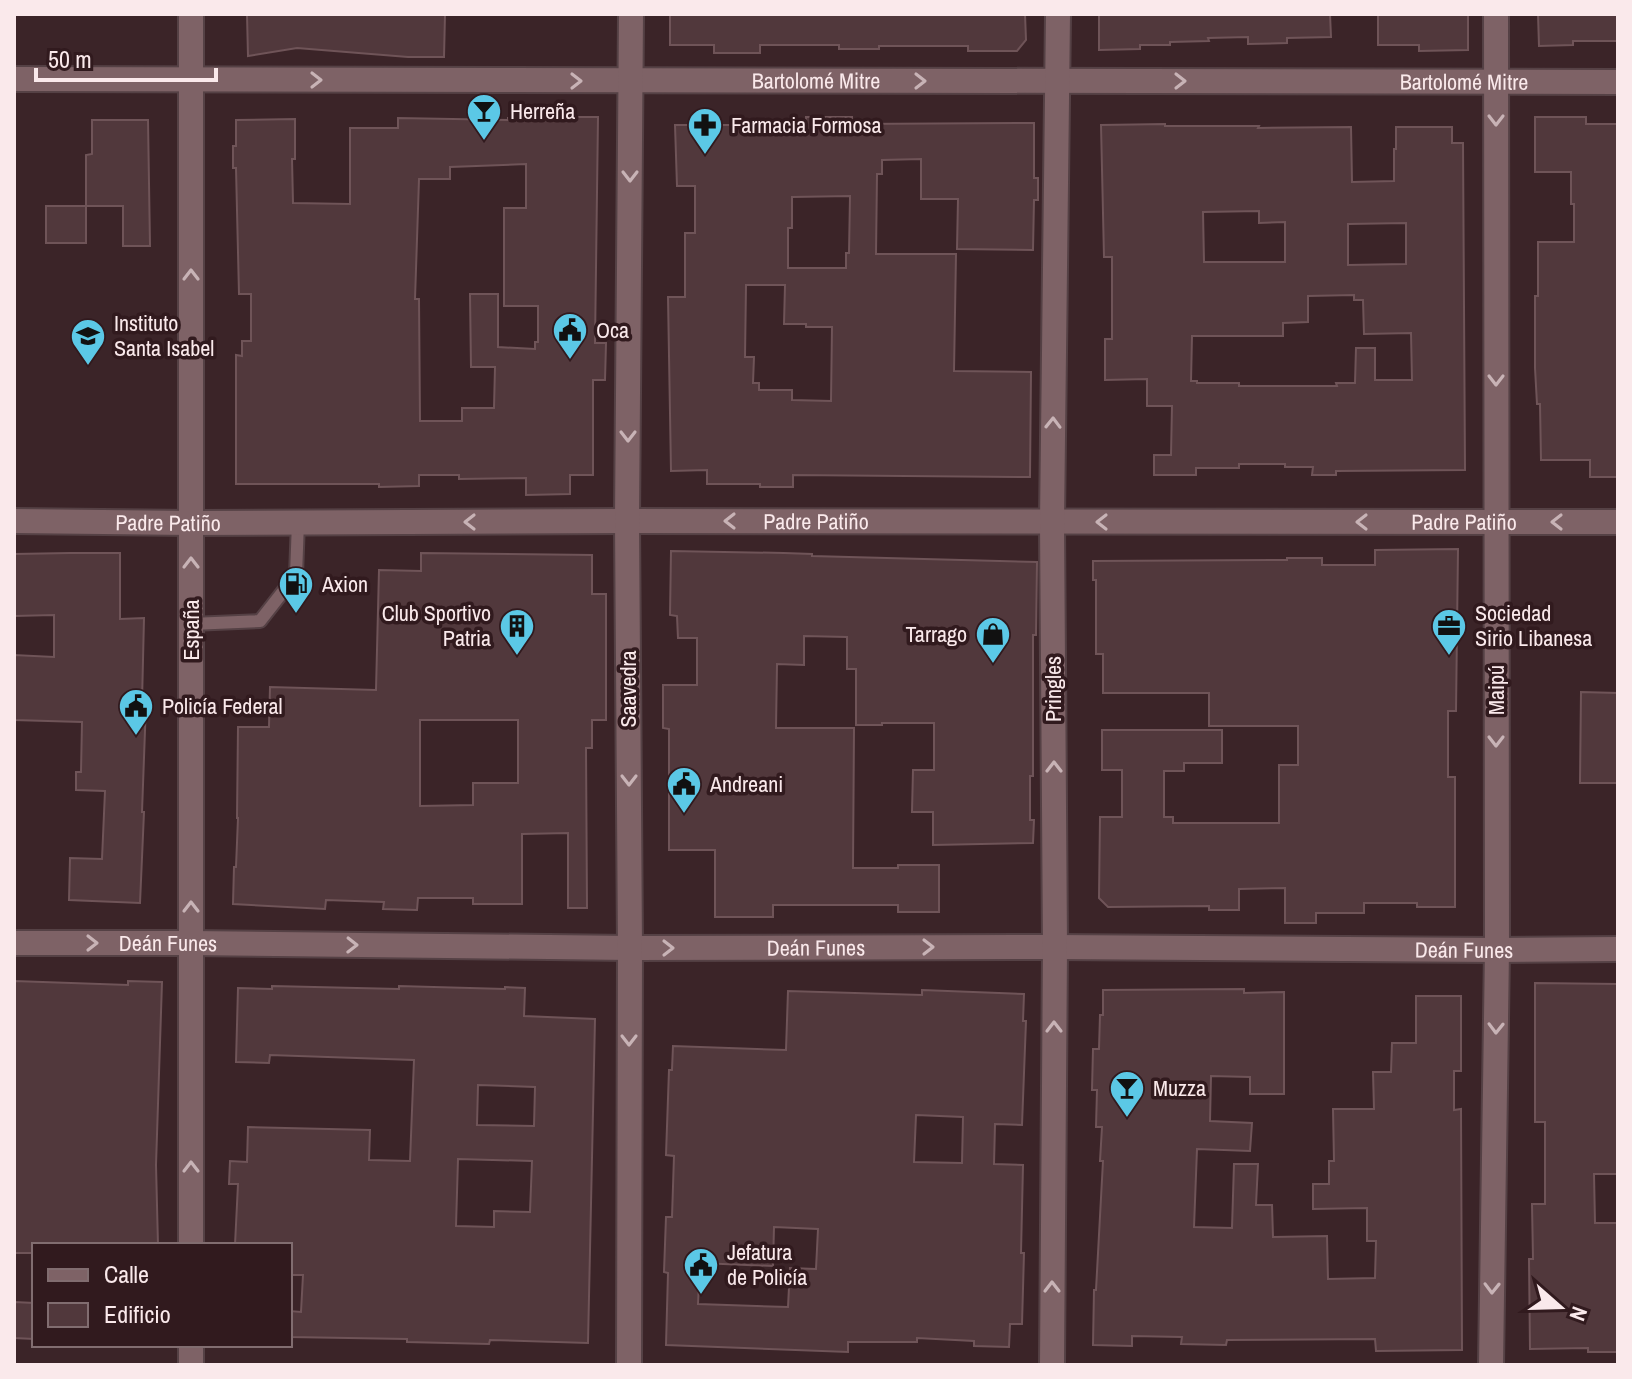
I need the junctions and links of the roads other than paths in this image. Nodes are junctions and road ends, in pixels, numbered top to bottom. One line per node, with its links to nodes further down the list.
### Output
1 (191, 14): 6 (street, España)
2 (631, 14): 7 (street, Saavedra)
3 (1058, 14): 8 (street, Pringles)
4 (1496, 14): 9 (street, Maipú)
5 (14, 79): 6 (street, Bartolomé Mitre)
6 (191, 80): 7 (street, Bartolomé Mitre, one-way to 7); 16 (street, España, one-way to 6)
7 (631, 81): 8 (street, Bartolomé Mitre, one-way to 8); 12 (street, Saavedra, one-way to 12)
8 (1057, 81): 9 (street, Bartolomé Mitre, one-way to 9); 14 (street, Pringles, one-way to 8)
9 (1496, 82): 10 (street, Bartolomé Mitre); 17 (street, Maipú, one-way to 17)
10 (1618, 82)
11 (14, 521): 16 (street, Padre Patiño)
12 (627, 521): 13 (street, Padre Patiño, one-way to 13); 14 (street, Padre Patiño, one-way to 12); 22 (street, Saavedra, one-way to 22)
13 (298, 522): 16 (street, Padre Patiño); 18 (lane)
14 (1052, 522): 17 (street, Padre Patiño, one-way to 14); 21 (street, Pringles, one-way to 14)
15 (1618, 522): 17 (street, Padre Patiño, one-way to 17)
16 (191, 523): 18 (street, España, one-way to 16)
17 (1496, 523): 24 (street, Maipú, one-way to 24)
18 (191, 624): 20 (street, España, one-way to 18)
19 (14, 943): 20 (street, Deán Funes, one-way to 20)
20 (191, 943): 22 (street, Deán Funes, one-way to 22); 25 (street, España, one-way to 20)
21 (1055, 947): 22 (street, Deán Funes, one-way to 21); 24 (street, Deán Funes); 27 (street, Pringles, one-way to 21)
22 (630, 948): 26 (street, Saavedra, one-way to 26)
23 (1618, 949): 24 (street, Deán Funes)
24 (1497, 950): 28 (street, Maipú, one-way to 28)
25 (191, 1243)
26 (629, 1365)
27 (1052, 1365)
28 (1491, 1365)

